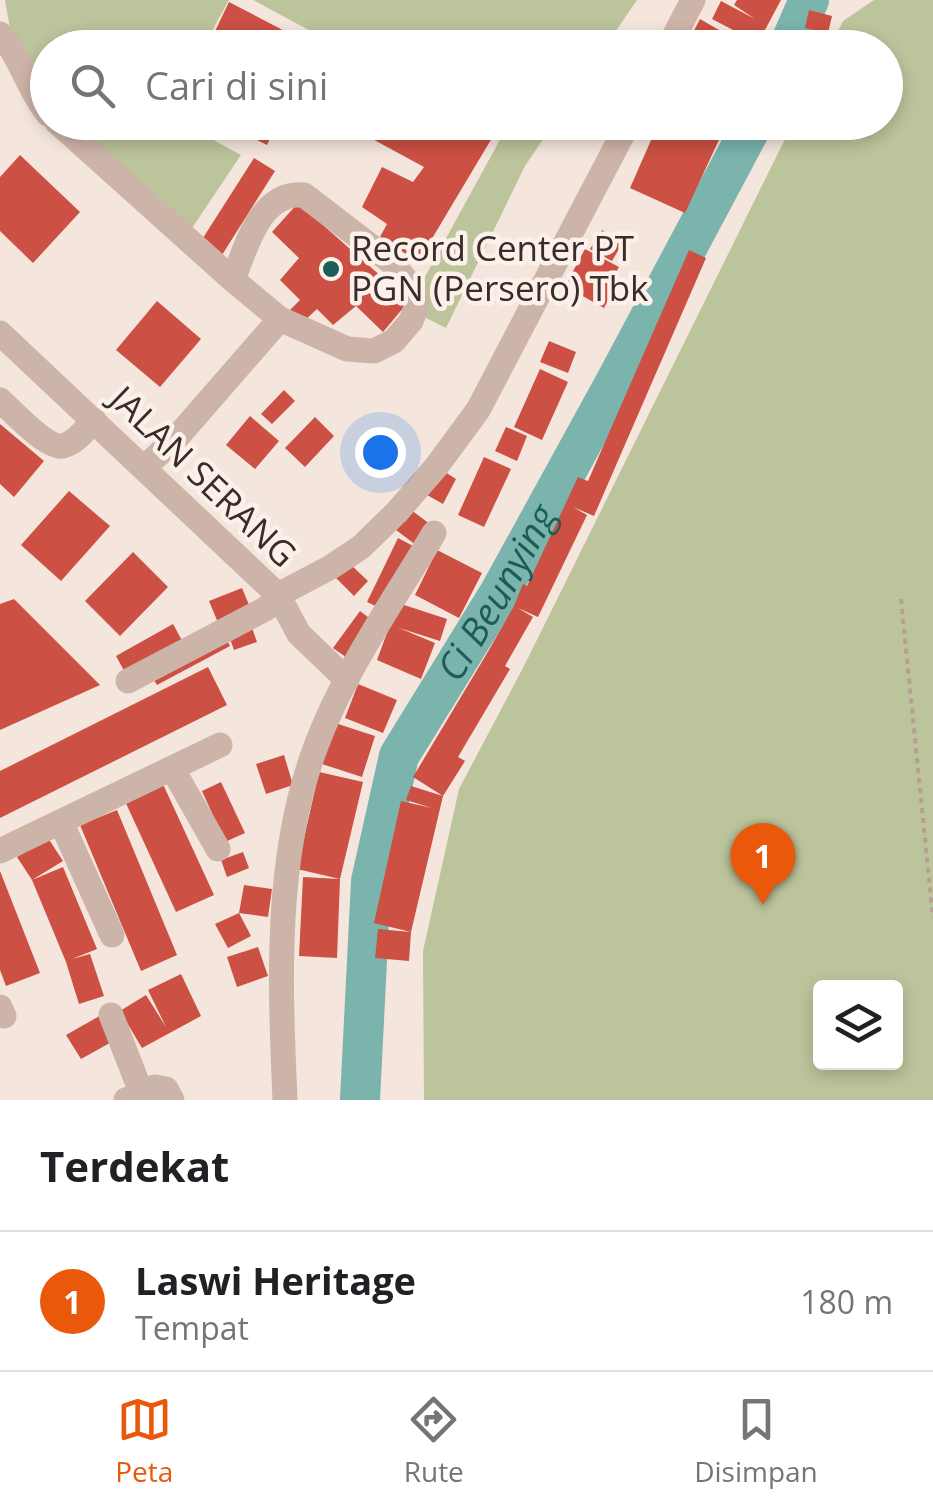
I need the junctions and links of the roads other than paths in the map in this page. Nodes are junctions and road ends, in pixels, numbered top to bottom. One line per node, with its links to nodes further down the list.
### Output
1 (693, 0): 2 (street)
2 (677, 30)
3 (0, 34): 4 (street)
4 (30, 85)
5 (78, 140): 7 (street)
6 (620, 140): 14 (street)
7 (232, 280): 8 (street); 8 (street)
8 (280, 318): 12 (street)
9 (0, 333): 11 (street, JALAN SERANG)
10 (0, 400): 11 (street)
11 (94, 420): 12 (street, JALAN SERANG)
12 (144, 468): 14 (street, JALAN SERANG)
13 (434, 533): 15 (street)
14 (278, 595): 15 (street, JALAN SERANG); 16 (street)
15 (347, 680): 26 (street)
16 (128, 681)
17 (220, 745): 18 (street)
18 (172, 768): 19 (street); 20 (street)
19 (60, 822): 21 (street); 22 (street)
20 (218, 850)
21 (0, 851)
22 (112, 935)
23 (111, 1015): 24 (street)
24 (134, 1096): 25 (street)
25 (172, 1100)
26 (285, 1100)

